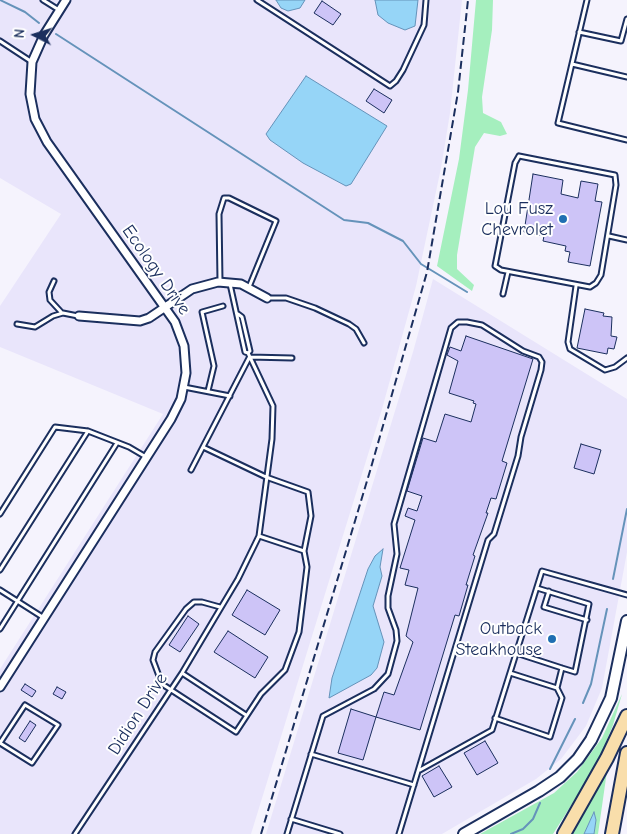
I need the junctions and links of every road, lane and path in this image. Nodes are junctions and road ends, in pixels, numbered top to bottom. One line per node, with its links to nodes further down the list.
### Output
1 (43, 0): 6 (lane)
2 (256, 0): 3 (lane)
3 (426, 0)
4 (587, 0): 8 (lane)
5 (63, 1): 6 (street, Ecology Drive)
6 (60, 11): 10 (street, Ecology Drive)
7 (627, 19): 8 (lane)
8 (579, 32): 11 (lane)
9 (0, 41): 10 (lane)
10 (32, 62): 25 (street, Ecology Drive)
11 (572, 64): 12 (lane); 13 (lane)
12 (627, 77)
13 (627, 140)
14 (609, 236): 15 (lane); 16 (lane); 20 (lane)
15 (627, 240)
16 (508, 272): 20 (lane); 22 (lane)
17 (54, 281): 26 (lane)
18 (220, 282): 19 (street); 21 (lane); 25 (street)
19 (230, 282): 21 (street); 30 (lane)
20 (576, 286): 32 (lane)
21 (249, 287): 23 (street)
22 (503, 294)
23 (267, 298): 29 (lane)
24 (223, 306): 34 (lane)
25 (166, 307): 27 (street); 33 (street, Ecology Drive)
26 (63, 313): 27 (lane); 28 (lane)
27 (79, 316)
28 (17, 324)
29 (364, 343)
30 (249, 355): 31 (lane); 35 (lane); 41 (lane)
31 (292, 358)
32 (627, 358)
33 (184, 386): 34 (lane); 39 (street, Ecology Drive)
34 (208, 391): 35 (lane)
35 (230, 396): 38 (lane)
36 (88, 431): 37 (lane); 42 (lane); 45 (lane)
37 (117, 443): 39 (lane); 50 (lane)
38 (203, 447): 40 (lane); 41 (lane)
39 (146, 457): 52 (street, Ecology Drive)
40 (191, 470)
41 (266, 477): 43 (lane); 44 (lane)
42 (0, 514)
43 (259, 536): 44 (lane); 51 (lane, Didion Drive)
44 (304, 551): 63 (lane)
45 (0, 570)
46 (537, 588): 48 (lane); 49 (lane); 56 (lane)
47 (0, 590): 50 (lane)
48 (549, 591): 53 (lane); 53 (lane)
49 (627, 595)
50 (18, 601): 52 (lane); 55 (lane)
51 (220, 607): 58 (lane, Didion Drive); 62 (lane)
52 (44, 618): 60 (street, Ecology Drive)
53 (587, 620): 57 (lane)
54 (627, 621): 76 (street)
55 (0, 629)
56 (516, 653): 57 (lane); 59 (lane)
57 (562, 668): 61 (lane)
58 (182, 673): 62 (lane, Didion Drive); 63 (lane)
59 (510, 673): 61 (lane); 65 (lane)
60 (0, 687)
61 (556, 688): 65 (lane)
62 (171, 691): 63 (lane); 72 (lane, Didion Drive)
63 (246, 715)
64 (627, 716): 77 (highway)
65 (495, 718): 69 (lane)
66 (0, 743): 66 (lane)
67 (627, 753): 78 (highway)
68 (311, 754): 69 (lane); 70 (lane); 71 (lane)
69 (419, 770): 70 (lane)
70 (414, 785): 75 (lane)
71 (291, 819): 73 (lane); 74 (lane)
72 (75, 834)
73 (287, 834)
74 (340, 834)
75 (398, 834)
76 (464, 834)
77 (564, 834)
78 (612, 834)

